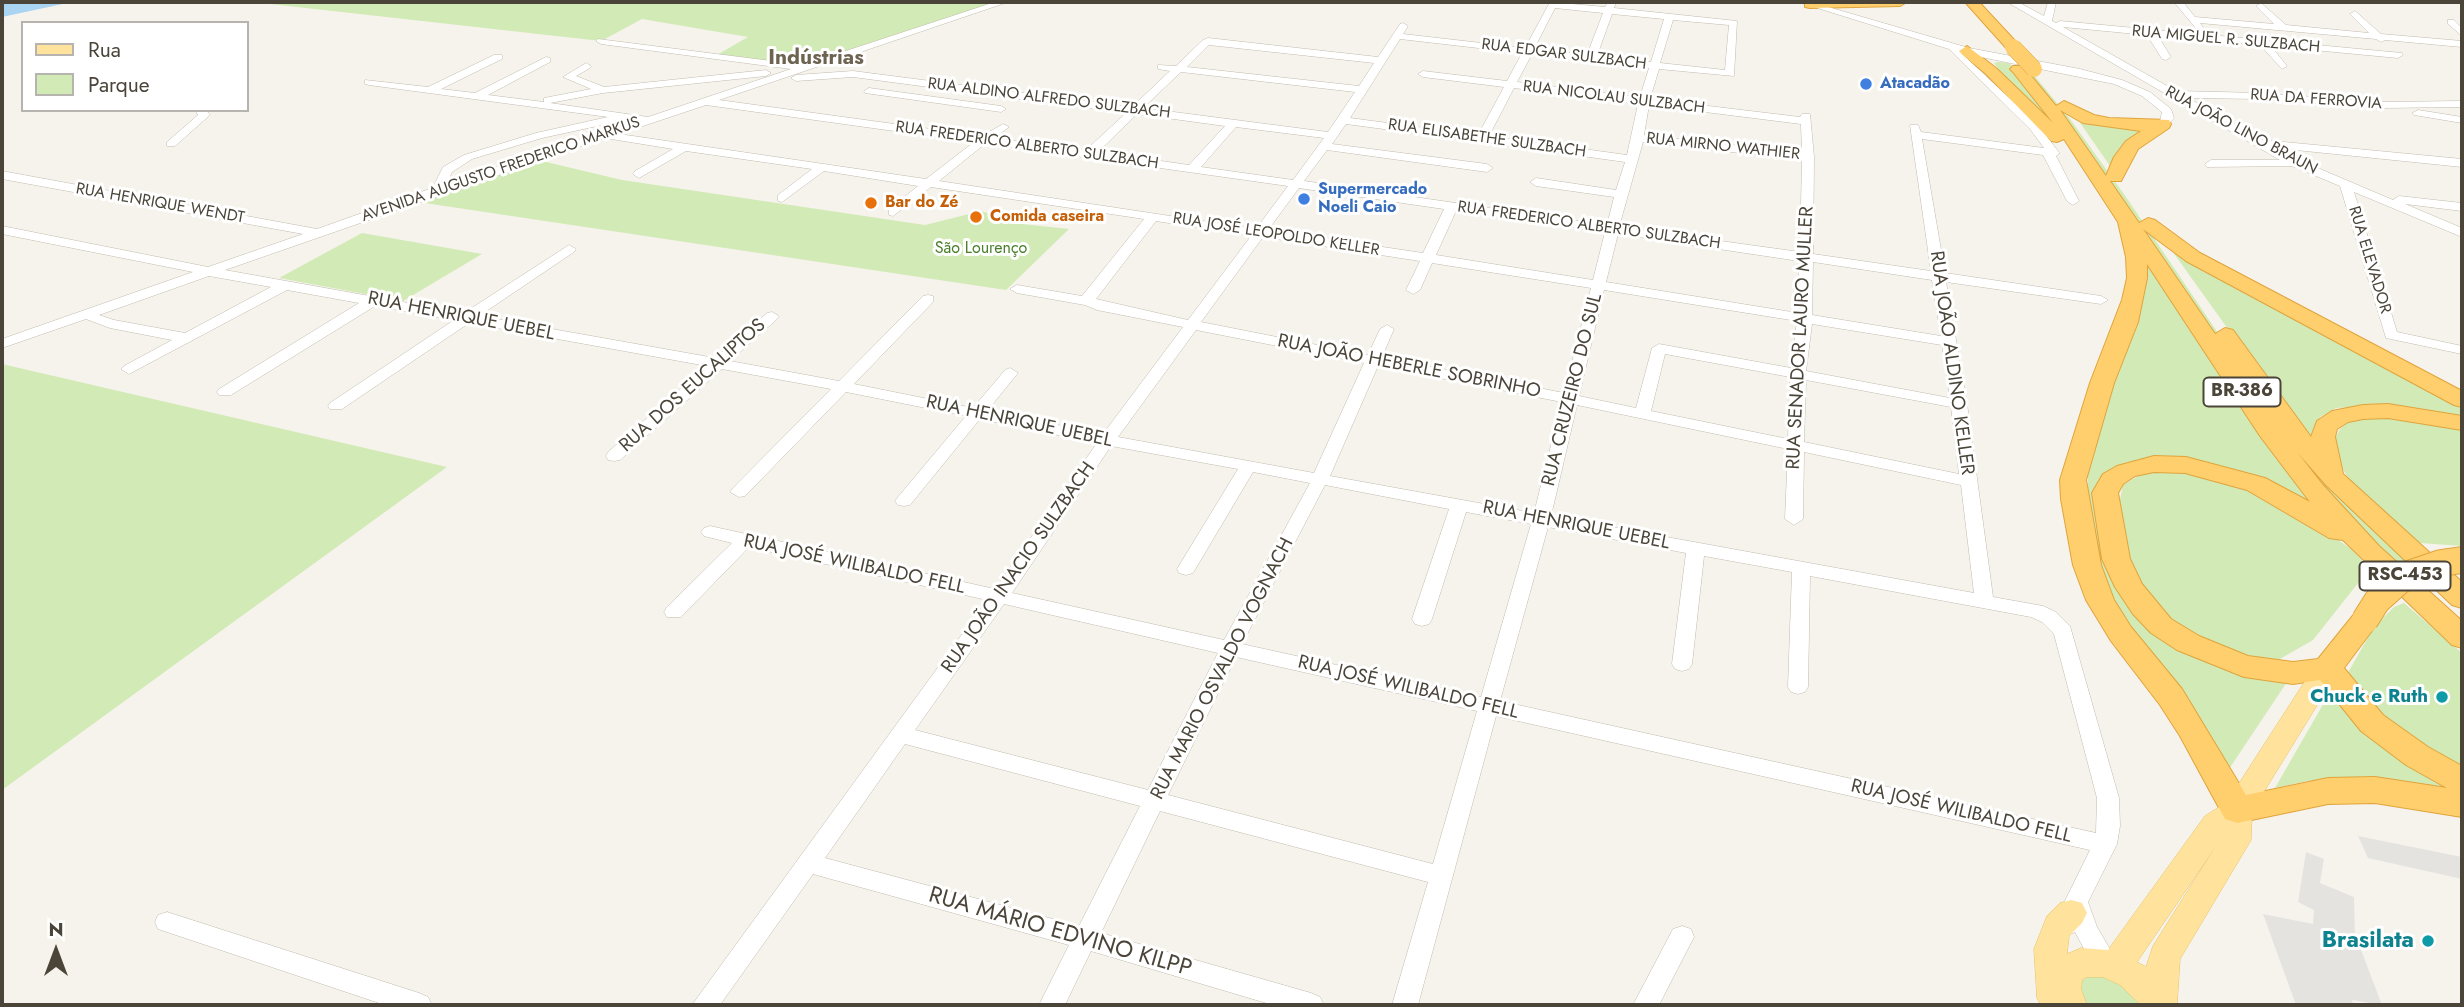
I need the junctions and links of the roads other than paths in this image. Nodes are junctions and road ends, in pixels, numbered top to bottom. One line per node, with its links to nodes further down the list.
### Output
1 (1003, 2): 39 (street, AVENIDA AUGUSTO FREDERICO MARKUS)
2 (1899, 2): 9 (highway)
3 (1960, 2): 27 (highway, BR-386)
4 (1972, 2): 27 (highway, BR-386)
5 (2012, 2): 15 (street, RUA JOÃO LINO BRAUN)
6 (2052, 2): 15 (street)
7 (2178, 2): 14 (street)
8 (1553, 3): 10 (street); 28 (street)
9 (1806, 3): 26 (street)
10 (1610, 6): 13 (street); 32 (street)
11 (2260, 6): 17 (street)
12 (2355, 14): 21 (street)
13 (1670, 17): 35 (street, RUA CRUZEIRO DO SUL); 35 (street, RUA EDGAR SULZBACH)
14 (2193, 20): 17 (street); 22 (street)
15 (2050, 22): 19 (street, RUA MIGUEL R. SULZBACH); 53 (street, RUA JOÃO LINO BRAUN)
16 (2451, 22): 20 (street)
17 (2283, 28): 21 (street)
18 (1401, 31): 28 (street, RUA EDGAR SULZBACH); 34 (street, RUA JOÃO INACIO SULZBACH)
19 (2151, 33): 22 (street, RUA MIGUEL R. SULZBACH); 31 (street)
20 (2462, 33)
21 (2378, 36): 24 (street, RUA MIGUEL R. SULZBACH); 25 (street)
22 (2205, 38): 24 (street, RUA MIGUEL R. SULZBACH)
23 (601, 41): 39 (street)
24 (2263, 43): 38 (street)
25 (2462, 44)
26 (1947, 46): 29 (street); 46 (street)
27 (2006, 46): 41 (highway, BR-386, bridge)
28 (1526, 50): 32 (street, RUA EDGAR SULZBACH); 45 (street)
29 (1967, 51): 52 (highway); 71 (street)
30 (498, 57): 48 (street)
31 (2166, 57)
32 (1591, 58): 35 (street, RUA EDGAR SULZBACH)
33 (546, 60): 54 (street)
34 (1382, 61): 40 (street); 50 (street, RUA JOÃO INACIO SULZBACH)
35 (1655, 65): 57 (street, RUA CRUZEIRO DO SUL)
36 (586, 66): 49 (street)
37 (1162, 66): 40 (street)
38 (2282, 66)
39 (801, 69): 43 (street, AVENIDA AUGUSTO FREDERICO MARKUS); 49 (street)
40 (1180, 69): 50 (street); 63 (street)
41 (2026, 69): 60 (highway, BR-386); 90 (highway, BR-386)
42 (1423, 74): 45 (street, RUA NICOLAU SULZBACH)
43 (768, 80): 47 (street, RUA ALDINO ALFREDO SULZBACH); 55 (street, AVENIDA AUGUSTO FREDERICO MARKUS)
44 (369, 82): 48 (street)
45 (1508, 85): 57 (street, RUA NICOLAU SULZBACH); 75 (street)
46 (1989, 85): 52 (highway); 82 (street)
47 (957, 87): 56 (street); 63 (street, RUA ALDINO ALFREDO SULZBACH)
48 (430, 90): 54 (street)
49 (603, 90): 58 (street)
50 (1364, 90): 68 (street, RUA JOÃO INACIO SULZBACH)
51 (869, 91): 56 (street)
52 (2015, 95): 90 (highway)
53 (2174, 96): 61 (street); 78 (street, RUA JOÃO LINO BRAUN)
54 (475, 97): 58 (street)
55 (702, 101): 67 (street, AVENIDA AUGUSTO FREDERICO MARKUS); 76 (street, RUA FREDERICO ALBERTO SULZBACH)
56 (938, 101): 62 (street)
57 (1644, 101): 66 (street, RUA NICOLAU SULZBACH); 74 (street, RUA CRUZEIRO DO SUL)
58 (530, 104): 65 (street)
59 (2462, 104): 61 (street, RUA DA FERROVIA)
60 (2064, 106): 71 (highway); 96 (highway, BR-386)
61 (2383, 106): 69 (street)
62 (1001, 109)
63 (1136, 109): 70 (street, RUA ALDINO ALFREDO SULZBACH); 83 (street)
64 (201, 112): 79 (street)
65 (629, 117): 67 (street); 84 (street)
66 (1806, 118): 85 (street, RUA SENADOR LAURO MULLER)
67 (648, 120): 73 (street, AVENIDA AUGUSTO FREDERICO MARKUS)
68 (1343, 120): 75 (street, RUA ELISABETHE SULZBACH); 77 (street, RUA JOÃO INACIO SULZBACH)
69 (2462, 120)
70 (1233, 122): 77 (street, RUA ALDINO ALFREDO SULZBACH); 93 (street)
71 (2163, 124): 96 (highway)
72 (1003, 127): 76 (street)
73 (605, 135): 80 (street, RUA JOSÉ LEOPOLDO KELLER); 81 (street, AVENIDA AUGUSTO FREDERICO MARKUS)
74 (1638, 138): 85 (street, RUA MIRNO WATHIER); 86 (street, RUA CRUZEIRO DO SUL)
75 (1482, 139): 86 (street, RUA ELISABETHE SULZBACH)
76 (983, 140): 83 (street, RUA FREDERICO ALBERTO SULZBACH); 98 (street)
77 (1327, 141): 92 (street, RUA ALDINO ALFREDO SULZBACH); 99 (street, RUA JOÃO INACIO SULZBACH)
78 (2256, 142): 87 (street, RUA JOÃO LINO BRAUN); 88 (street)
79 (171, 144)
80 (682, 148): 91 (street, RUA JOSÉ LEOPOLDO KELLER); 94 (street)
81 (559, 150): 84 (street); 101 (street, AVENIDA AUGUSTO FREDERICO MARKUS)
82 (2047, 151): 105 (street); 122 (street, RUA JOÃO ALDINO KELLER)
83 (1089, 154): 93 (street, RUA FREDERICO ALBERTO SULZBACH)
84 (468, 157): 101 (street)
85 (1808, 157): 118 (street, RUA SENADOR LAURO MULLER)
86 (1632, 159): 102 (street, RUA CRUZEIRO DO SUL)
87 (2295, 163): 89 (street); 100 (street, RUA JOÃO LINO BRAUN)
88 (2462, 163)
89 (2211, 164)
90 (2089, 167): 110 (highway, BR-386)
91 (821, 168): 98 (street, RUA JOSÉ LEOPOLDO KELLER); 103 (street)
92 (1487, 168)
93 (1192, 169): 99 (street, RUA FREDERICO ALBERTO SULZBACH)
94 (639, 174)
95 (2, 175): 111 (street, RUA HENRIQUE WENDT)
96 (2115, 177): 110 (highway, BR-386)
97 (1536, 182): 102 (street)
98 (926, 184): 108 (street); 109 (street, RUA JOSÉ LEOPOLDO KELLER)
99 (1294, 184): 106 (street, RUA FREDERICO ALBERTO SULZBACH); 115 (street, RUA JOÃO INACIO SULZBACH)
100 (2346, 185): 104 (street, RUA JOÃO LINO BRAUN); 140 (street, RUA ELEVADOR)
101 (445, 188): 114 (street, AVENIDA AUGUSTO FREDERICO MARKUS)
102 (1621, 194): 112 (street, RUA CRUZEIRO DO SUL)
103 (782, 198)
104 (2378, 198): 107 (street); 116 (street, RUA JOÃO LINO BRAUN)
105 (2073, 201)
106 (1451, 206): 112 (street, RUA FREDERICO ALBERTO SULZBACH); 119 (street)
107 (2462, 207)
108 (893, 212)
109 (1153, 216): 115 (street, RUA JOSÉ LEOPOLDO KELLER); 130 (street)
110 (2138, 223): 149 (highway); 160 (highway, BR-386); 170 (highway, BR-386); 189 (highway)
111 (300, 229): 114 (street, RUA HENRIQUE WENDT); 120 (street)
112 (1614, 229): 118 (street, RUA FREDERICO ALBERTO SULZBACH); 124 (street, RUA CRUZEIRO DO SUL)
113 (2, 230): 120 (street, RUA HENRIQUE UEBEL)
114 (319, 232): 121 (street, AVENIDA AUGUSTO FREDERICO MARKUS)
115 (1261, 233): 119 (street, RUA JOSÉ LEOPOLDO KELLER); 135 (street, RUA JOÃO INACIO SULZBACH)
116 (2462, 233)
117 (569, 249): 133 (street)
118 (1807, 257): 122 (street, RUA FREDERICO ALBERTO SULZBACH); 134 (street, RUA SENADOR LAURO MULLER)
119 (1427, 258): 124 (street, RUA JOSÉ LEOPOLDO KELLER); 126 (street)
120 (190, 267): 121 (street, RUA HENRIQUE UEBEL); 131 (street)
121 (207, 271): 123 (street, RUA HENRIQUE UEBEL); 131 (street, AVENIDA AUGUSTO FREDERICO MARKUS)
122 (1939, 277): 129 (street, RUA FREDERICO ALBERTO SULZBACH); 138 (street, RUA JOÃO ALDINO KELLER)
123 (287, 284): 128 (street, RUA HENRIQUE UEBEL); 137 (street)
124 (1599, 285): 134 (street, RUA JOSÉ LEOPOLDO KELLER); 148 (street, RUA CRUZEIRO DO SUL)
125 (1017, 289): 130 (street, RUA JOÃO HEBERLE SOBRINHO)
126 (1413, 290)
127 (928, 299): 146 (street)
128 (374, 300): 133 (street, RUA HENRIQUE UEBEL); 147 (street)
129 (2101, 300)
130 (1093, 303): 135 (street, RUA JOÃO HEBERLE SOBRINHO)
131 (85, 314): 137 (street); 139 (street, AVENIDA AUGUSTO FREDERICO MARKUS)
132 (772, 316): 142 (street, RUA DOS EUCALIPTOS)
133 (468, 318): 142 (street, RUA HENRIQUE UEBEL); 151 (street)
134 (1805, 319): 138 (street, RUA JOSÉ LEOPOLDO KELLER); 145 (street, RUA SENADOR LAURO MULLER)
135 (1194, 324): 141 (street, RUA JOÃO HEBERLE SOBRINHO); 155 (street, RUA JOÃO INACIO SULZBACH)
136 (1387, 329): 141 (street, RUA MARIO OSVALDO VOGNACH)
137 (187, 338): 143 (street)
138 (1947, 341): 150 (street, RUA JOÃO ALDINO KELLER)
139 (2, 344)
140 (2462, 350)
141 (1373, 360): 148 (street, RUA JOÃO HEBERLE SOBRINHO); 159 (street, RUA MARIO OSVALDO VOGNACH)
142 (718, 364): 146 (street, RUA HENRIQUE UEBEL); 157 (street, RUA DOS EUCALIPTOS)
143 (130, 369)
144 (1010, 373): 152 (street)
145 (1798, 373): 150 (street); 153 (street); 156 (street, RUA SENADOR LAURO MULLER)
146 (842, 386): 152 (street, RUA HENRIQUE UEBEL); 162 (street)
147 (225, 393)
148 (1571, 399): 153 (street, RUA JOÃO HEBERLE SOBRINHO); 165 (street, RUA CRUZEIRO DO SUL)
149 (2462, 400)
150 (1959, 404): 161 (street, RUA JOÃO ALDINO KELLER)
151 (336, 406)
152 (976, 412): 155 (street, RUA HENRIQUE UEBEL); 163 (street)
153 (1642, 414): 156 (street, RUA JOÃO HEBERLE SOBRINHO)
154 (2462, 423): 160 (highway)
155 (1107, 440): 158 (street, RUA HENRIQUE UEBEL); 174 (street, RUA JOÃO INACIO SULZBACH)
156 (1795, 446): 161 (street, RUA JOÃO HEBERLE SOBRINHO); 166 (street, RUA SENADOR LAURO MULLER)
157 (614, 456)
158 (1248, 466): 159 (street, RUA HENRIQUE UEBEL); 173 (street)
159 (1320, 480): 164 (street, RUA HENRIQUE UEBEL); 180 (street, RUA MARIO OSVALDO VOGNACH)
160 (2335, 480): 175 (highway, BR-386)
161 (1968, 481): 176 (street, RUA JOÃO ALDINO KELLER)
162 (739, 492)
163 (904, 501)
164 (1460, 503): 165 (street, RUA HENRIQUE UEBEL); 178 (street)
165 (1541, 519): 169 (street, RUA HENRIQUE UEBEL); 184 (street, RUA CRUZEIRO DO SUL)
166 (1794, 519)
167 (710, 532): 168 (street, RUA JOSÉ WILIBALDO FELL)
168 (744, 541): 174 (street, RUA JOSÉ WILIBALDO FELL); 177 (street)
169 (1696, 549): 172 (street, RUA HENRIQUE UEBEL); 181 (street)
170 (2370, 552): 179 (highway, BR-386); 182 (highway)
171 (2462, 560): 182 (highway, RSC-453, bridge)
172 (1801, 568): 176 (street, RUA HENRIQUE UEBEL); 183 (street)
173 (1186, 569)
174 (1000, 597): 180 (street, RUA JOSÉ WILIBALDO FELL); 185 (street, RUA JOÃO INACIO SULZBACH)
175 (2462, 598)
176 (1983, 600): 190 (street, RUA HENRIQUE UEBEL)
177 (674, 612)
178 (1422, 619)
179 (2462, 638)
180 (1230, 648): 184 (street, RUA JOSÉ WILIBALDO FELL); 187 (street, RUA MARIO OSVALDO VOGNACH)
181 (1682, 664)
182 (2327, 668): 186 (highway); 189 (main road)
183 (1798, 687)
184 (1488, 707): 190 (street, RUA JOSÉ WILIBALDO FELL); 192 (street, RUA CRUZEIRO DO SUL)
185 (901, 735): 187 (street); 191 (street, RUA JOÃO INACIO SULZBACH)
186 (2462, 781)
187 (1155, 802): 192 (street); 196 (street, RUA MARIO OSVALDO VOGNACH)
188 (2462, 803): 189 (highway)
189 (2237, 810): 197 (main road); 199 (main road)
190 (2105, 844): 193 (street)
191 (809, 863): 196 (street, RUA MÁRIO EDVINO KILPP); 201 (street, RUA JOÃO INACIO SULZBACH)
192 (1443, 876): 204 (street, RUA CRUZEIRO DO SUL)
193 (2074, 909): 197 (street); 198 (street); 206 (main road)
194 (167, 922): 200 (street)
195 (1682, 937): 205 (street)
196 (1086, 939): 202 (street, RUA MARIO OSVALDO VOGNACH); 203 (street, RUA MÁRIO EDVINO KILPP)
197 (2110, 965): 198 (main road); 199 (main road)
198 (2066, 973): 207 (main road)
199 (2160, 1003)
200 (419, 1005)
201 (705, 1005)
202 (1052, 1005)
203 (1311, 1005)
204 (1405, 1005)
205 (1646, 1005)
206 (2055, 1005)
207 (2070, 1005)

